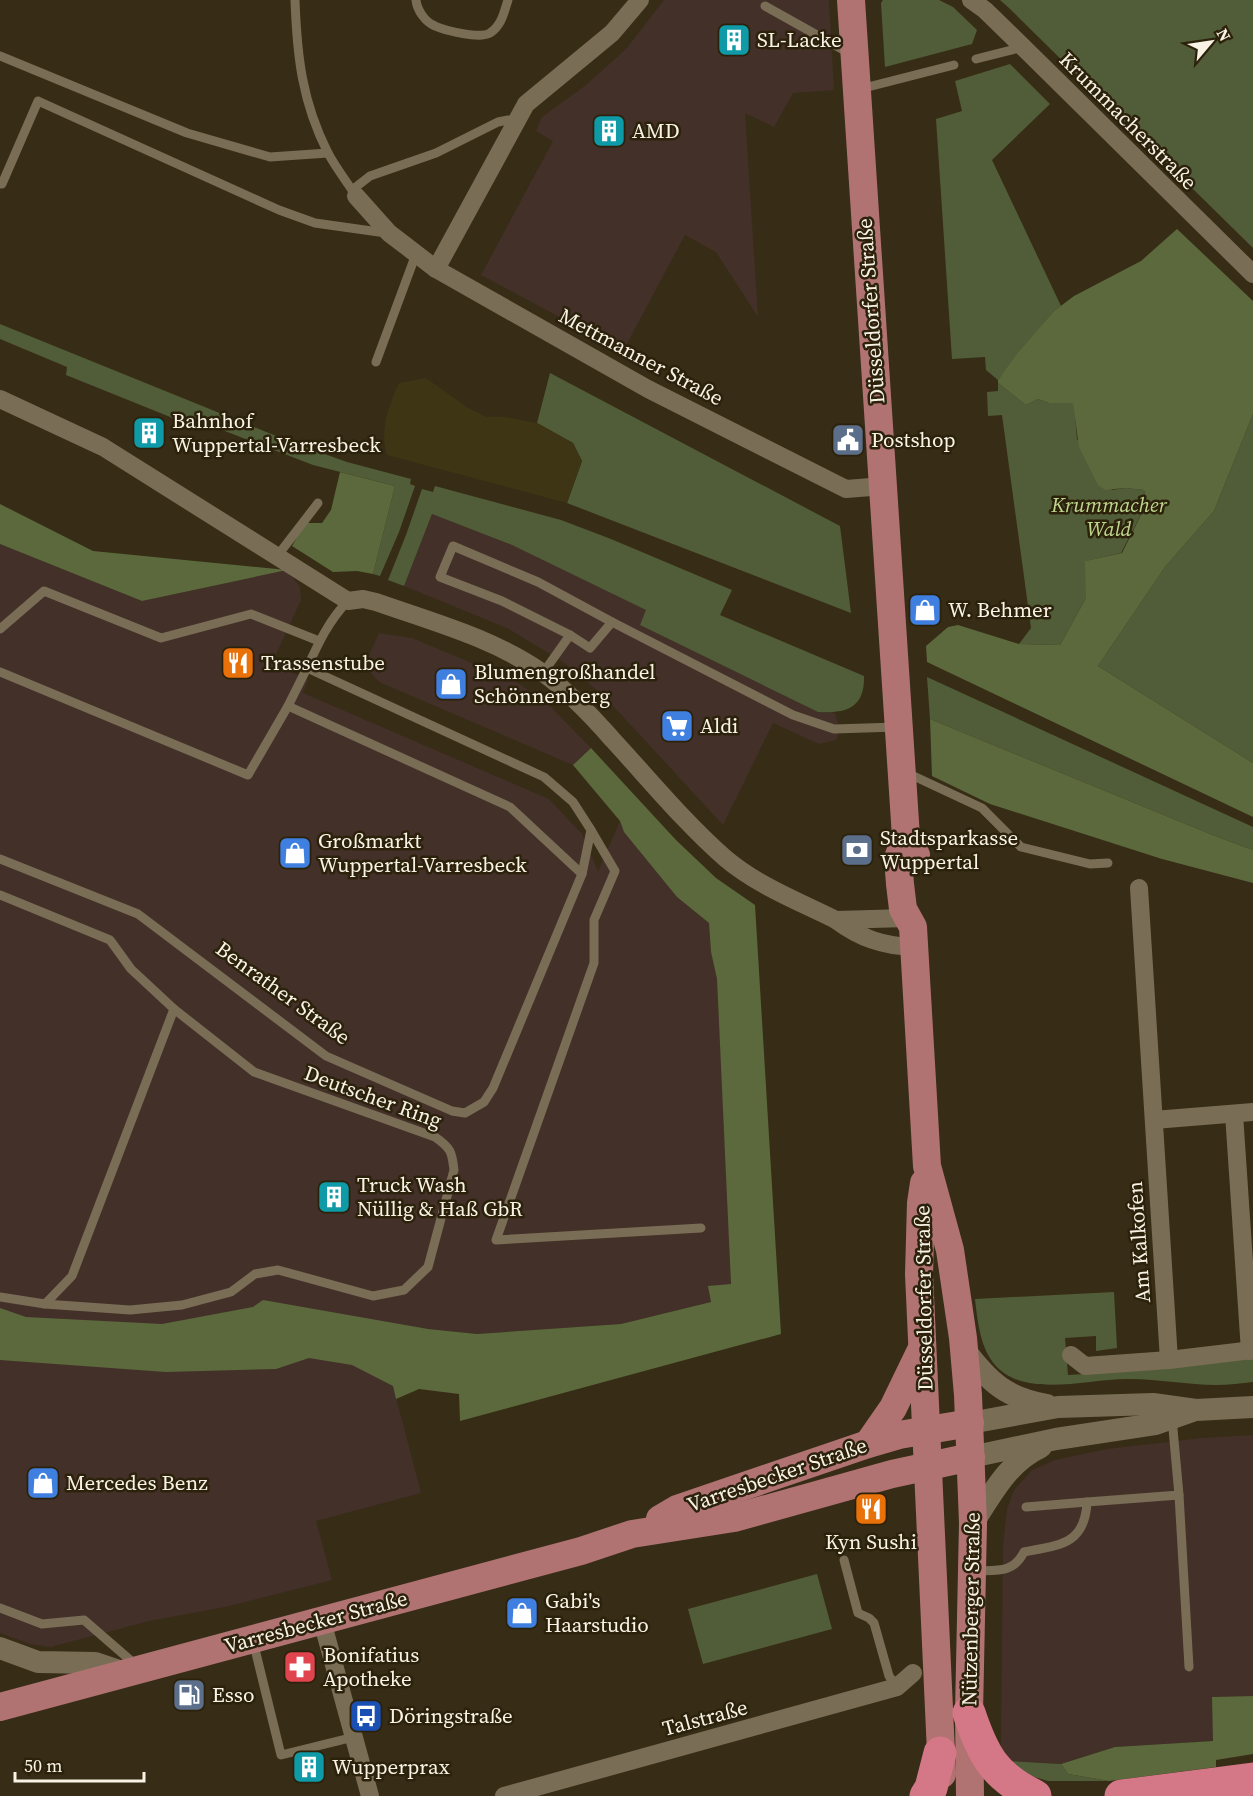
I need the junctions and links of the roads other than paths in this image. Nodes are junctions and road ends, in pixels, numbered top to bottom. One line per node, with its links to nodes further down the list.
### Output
1 (295, 0): 15 (lane)
2 (416, 0): 3 (lane)
3 (508, 0)
4 (640, 0): 14 (street)
5 (851, 0): 10 (main road, Düsseldorfer Straße)
6 (971, 0): 8 (street, Krummacherstraße)
7 (765, 6): 10 (lane)
8 (1023, 47): 11 (lane); 21 (street, Krummacherstraße)
9 (0, 56): 15 (lane)
10 (854, 56): 13 (main road, Düsseldorfer Straße)
11 (976, 59)
12 (954, 65): 13 (lane)
13 (856, 91): 24 (main road, Düsseldorfer Straße)
14 (516, 121): 17 (lane); 20 (street)
15 (328, 153): 17 (lane)
16 (0, 184): 18 (lane)
17 (354, 193): 18 (street, Mettmanner Straße)
18 (389, 233): 19 (street, Mettmanner Straße)
19 (416, 254): 20 (street, Mettmanner Straße); 22 (lane)
20 (436, 269): 24 (street, Mettmanner Straße)
21 (1253, 274)
22 (376, 362)
23 (0, 399): 26 (street)
24 (884, 486): 36 (main road, Düsseldorfer Straße)
25 (318, 503): 26 (lane)
26 (278, 555): 27 (street)
27 (348, 601): 31 (lane); 34 (street)
28 (612, 622): 30 (lane); 30 (lane); 36 (lane)
29 (0, 629): 31 (lane)
30 (570, 635): 34 (lane)
31 (319, 642): 32 (lane)
32 (307, 668): 35 (lane); 38 (lane)
33 (0, 672): 35 (lane)
34 (543, 673): 44 (street)
35 (288, 706): 41 (lane)
36 (899, 727): 37 (main road, Düsseldorfer Straße)
37 (902, 771): 40 (lane); 45 (main road, Düsseldorfer Straße)
38 (591, 830): 41 (lane, Benrather Straße); 51 (lane)
39 (0, 859): 41 (lane, Benrather Straße)
40 (1108, 863)
41 (582, 874)
42 (1139, 888): 49 (street, Am Kalkofen)
43 (0, 895): 46 (lane, Deutscher Ring)
44 (836, 920): 45 (street); 45 (street)
45 (911, 930): 50 (main road, Düsseldorfer Straße)
46 (174, 1009): 53 (lane); 53 (lane, Deutscher Ring)
47 (1253, 1112): 48 (street)
48 (1234, 1114): 49 (street); 56 (street)
49 (1154, 1120): 58 (street, Am Kalkofen)
50 (927, 1166): 54 (main road, Düsseldorfer Straße); 55 (main road, Düsseldorfer Straße)
51 (701, 1228)
52 (0, 1297): 53 (lane, Deutscher Ring)
53 (45, 1304)
54 (922, 1347): 64 (main road, Düsseldorfer Straße); 66 (main road)
55 (964, 1349): 59 (street); 63 (main road, Düsseldorfer Straße)
56 (1251, 1350): 58 (street)
57 (1071, 1355): 58 (street)
58 (1169, 1360)
59 (1058, 1407): 61 (street); 63 (street)
60 (1253, 1407): 61 (street)
61 (1196, 1410): 62 (street)
62 (1172, 1418): 65 (street); 69 (lane)
63 (970, 1423): 64 (main road, Varresbecker Straße); 67 (main road, Nützenberger Straße)
64 (926, 1430): 66 (main road, Varresbecker Straße); 68 (main road, Nützenberger Straße)
65 (1056, 1439): 67 (street); 72 (street)
66 (868, 1444): 73 (main road, Varresbecker Straße)
67 (971, 1457): 68 (main road, Varresbecker Straße); 72 (main road, Nützenberger Straße)
68 (927, 1465): 73 (main road, Varresbecker Straße); 87 (main road, Nützenberger Straße)
69 (1179, 1495): 70 (lane); 80 (lane)
70 (1087, 1502): 71 (lane); 75 (lane)
71 (1026, 1508)
72 (973, 1523): 75 (main road, Nützenberger Straße)
73 (632, 1534): 77 (main road, Varresbecker Straße)
74 (844, 1560): 83 (lane)
75 (972, 1572): 85 (main road, Nützenberger Straße)
76 (0, 1608): 81 (lane)
77 (322, 1621): 78 (main road, Varresbecker Straße); 86 (street)
78 (252, 1638): 81 (main road, Varresbecker Straße); 86 (lane)
79 (0, 1648): 81 (street)
80 (1189, 1667)
81 (132, 1671): 84 (main road, Varresbecker Straße)
82 (913, 1673): 83 (street, Talstraße)
83 (897, 1688): 90 (street, Talstraße)
84 (0, 1707)
85 (969, 1713): 93 (main road, Nützenberger Straße); 94 (highway)
86 (354, 1737): 89 (street)
87 (940, 1753): 91 (highway); 92 (main road, Nützenberger Straße)
88 (1253, 1779): 95 (highway)
89 (370, 1796)
90 (504, 1796)
91 (926, 1796)
92 (945, 1796)
93 (970, 1796)
94 (1035, 1796)
95 (1121, 1796)

